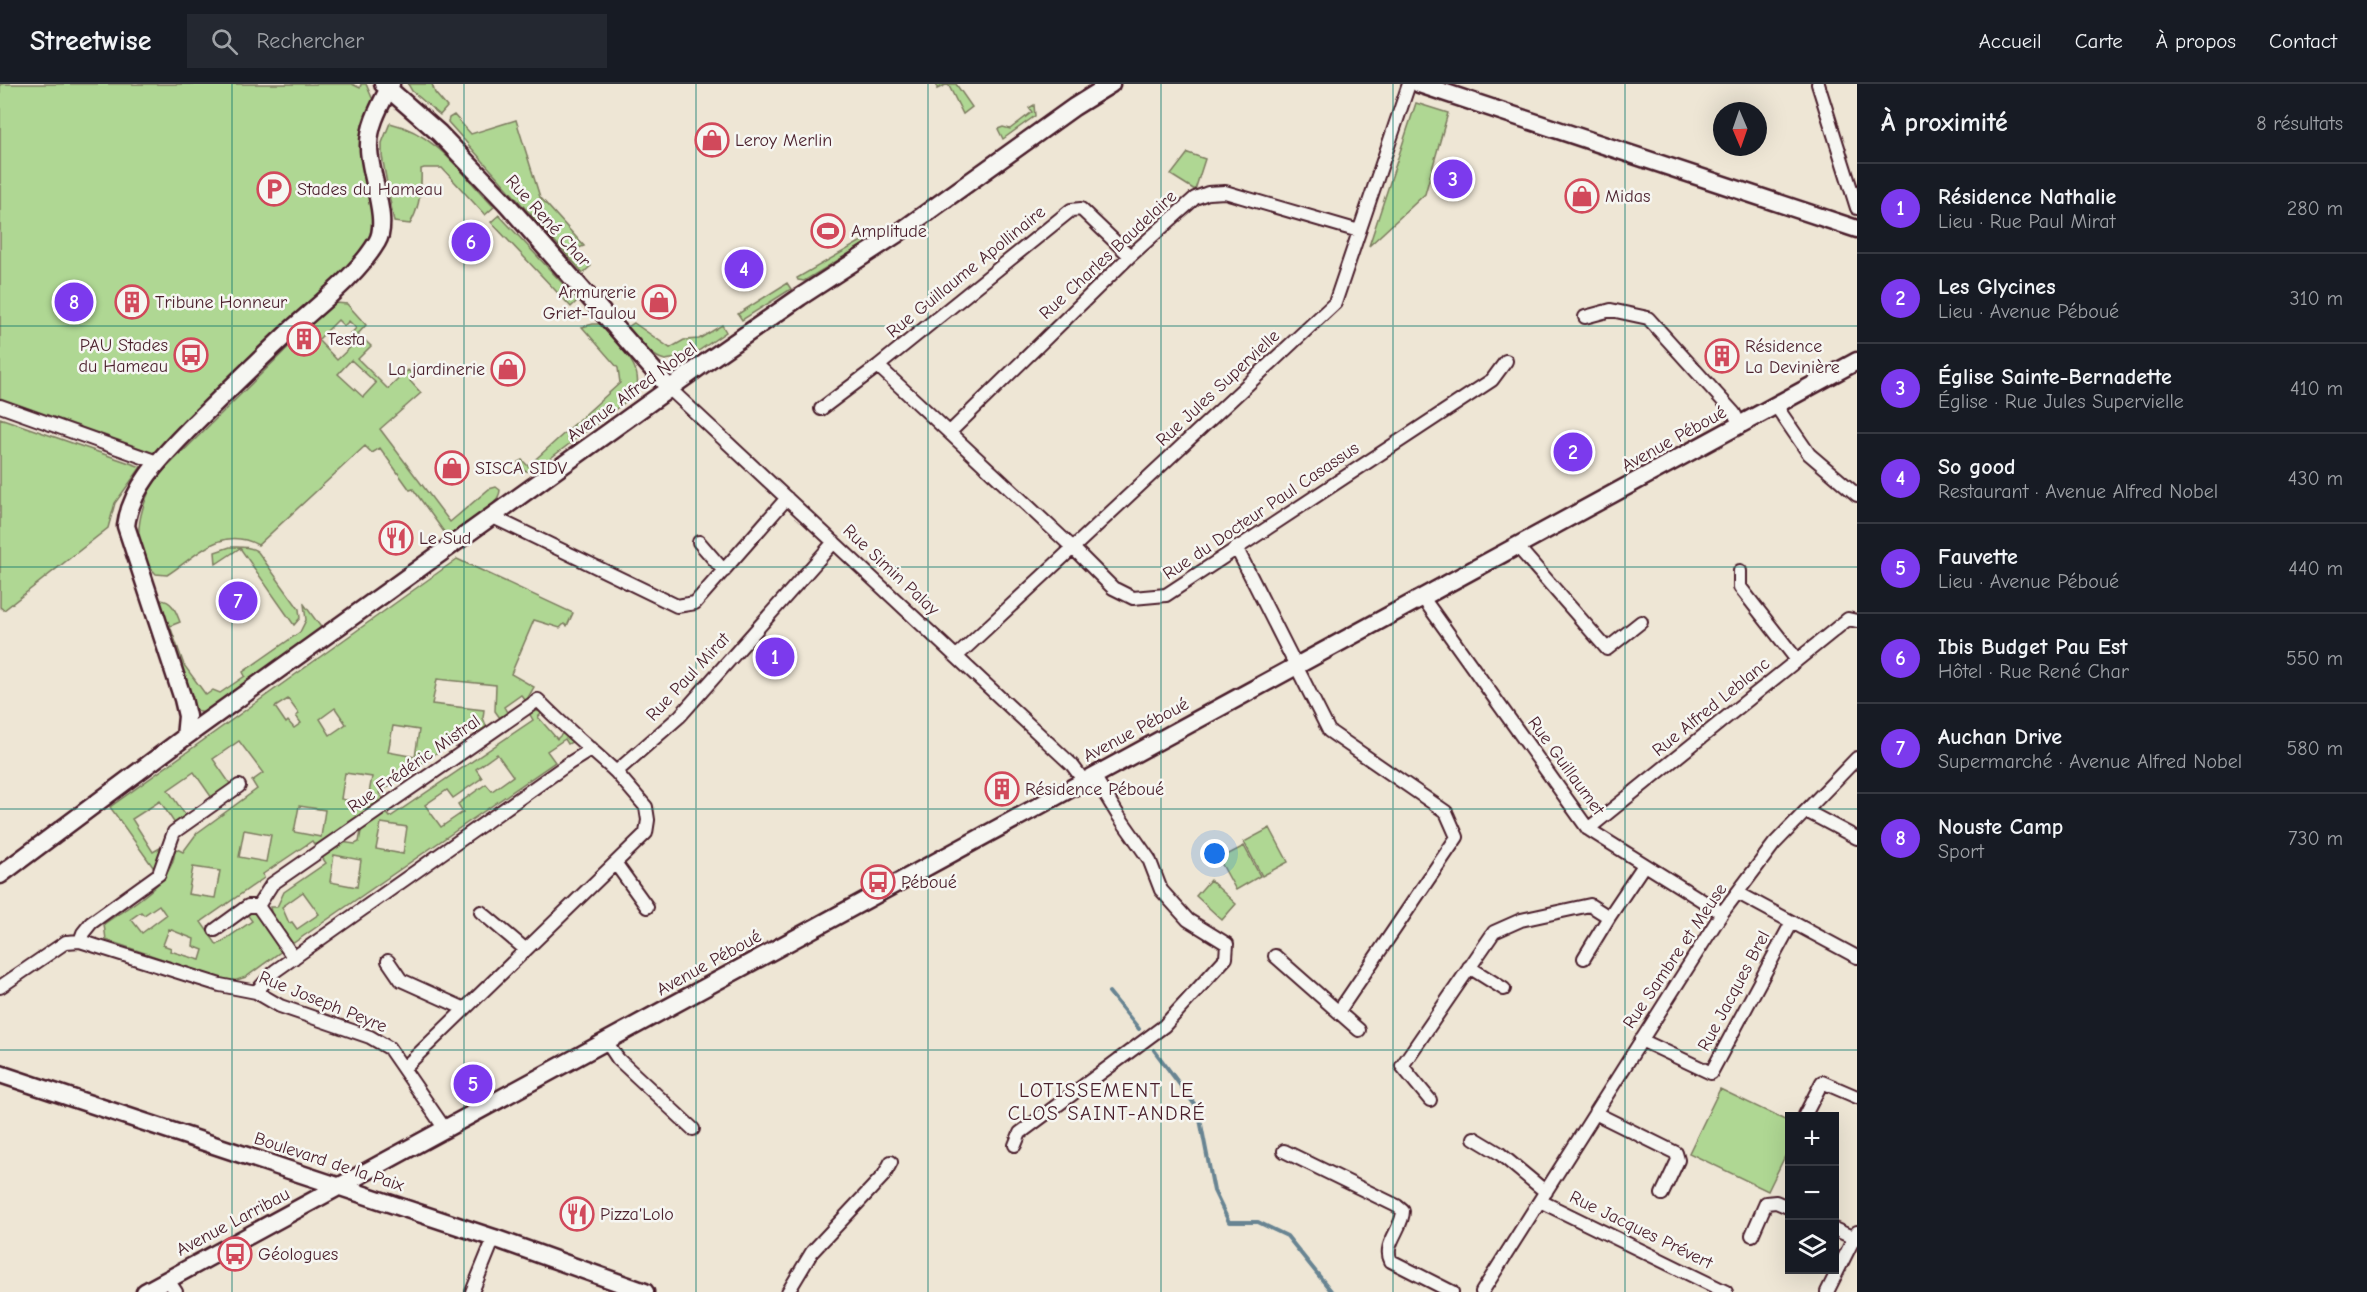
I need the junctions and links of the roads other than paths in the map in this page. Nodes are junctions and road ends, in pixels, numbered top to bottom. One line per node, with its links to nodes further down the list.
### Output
1 (1409, 84): 8 (street, Rue Jules Supervielle)
2 (1419, 84): 7 (street)
3 (1818, 84): 6 (street)
4 (388, 85): 14 (street, Rue René Char); 20 (street)
5 (1109, 85): 14 (street, Avenue Alfred Nobel)
6 (1857, 208)
7 (1856, 224)
8 (1359, 231): 9 (street, Rue Charles Baudelaire); 28 (street, Rue Jules Supervielle)
9 (1130, 256): 13 (street, Rue Guillaume Apollinaire); 19 (street, Rue Charles Baudelaire)
10 (1585, 316): 18 (street)
11 (1506, 361): 27 (street, Rue du Docteur Paul Casassus)
12 (1857, 362): 16 (street, Avenue Péboué)
13 (878, 366): 17 (street, Rue Guillaume Apollinaire); 19 (street, Rue du Docteur Paul Casassus)
14 (670, 389): 22 (street, Rue Simin Palay); 23 (street, Avenue Alfred Nobel)
15 (0, 406): 20 (street)
16 (1776, 406): 18 (street, Avenue Péboué); 21 (street)
17 (821, 409)
18 (1740, 425): 26 (street, Avenue Péboué)
19 (950, 432): 28 (street, Rue du Docteur Paul Casassus)
20 (157, 462): 37 (street)
21 (1857, 495)
22 (787, 498): 25 (street, Rue Simin Palay); 29 (street)
23 (492, 517): 29 (street); 37 (street, Avenue Alfred Nobel)
24 (699, 542): 29 (street)
25 (834, 542): 34 (street, Rue Simin Palay); 40 (street, Rue Paul Mirat)
26 (1517, 546): 31 (street, Avenue Péboué); 33 (street)
27 (1236, 547): 28 (street, Rue du Docteur Paul Casassus); 36 (street)
28 (1073, 548): 34 (street, Rue Jules Supervielle)
29 (724, 571)
30 (1740, 571): 35 (street)
31 (1423, 598): 36 (street, Avenue Péboué); 44 (street, Rue Guillaumet)
32 (1857, 621): 35 (street, Rue Alfred Leblanc)
33 (1641, 622)
34 (957, 656): 41 (street, Rue Simin Palay)
35 (1797, 660): 44 (street, Rue Alfred Leblanc)
36 (1297, 666): 41 (street, Avenue Péboué); 69 (street)
37 (185, 737): 48 (street, Avenue Alfred Nobel)
38 (592, 749): 40 (street, Rue Frédéric Mistral); 50 (street, Rue Frédéric Mistral); 61 (street)
39 (1857, 758): 43 (street, Rue Sambre et Meuse)
40 (616, 772): 46 (street)
41 (1089, 778): 72 (street, Avenue Péboué); 82 (street, Rue Simin Palay)
42 (239, 786): 57 (street)
43 (1806, 811): 45 (street); 49 (street, Rue Sambre et Meuse)
44 (1588, 829): 47 (street, Rue Guillaumet)
45 (1857, 838)
46 (616, 864): 51 (street); 58 (street)
47 (1644, 864): 53 (street, Rue Guillaumet); 54 (street)
48 (0, 875)
49 (1738, 893): 53 (street, Rue Sambre et Meuse); 55 (street)
50 (258, 906): 56 (street, Rue Frédéric Mistral); 61 (street)
51 (647, 907)
52 (482, 912): 58 (street)
53 (1722, 913): 71 (street, Rue Sambre et Meuse)
54 (1610, 917): 62 (street); 64 (street)
55 (1792, 922): 60 (street); 71 (street, Rue Jacques Brel)
56 (215, 930)
57 (80, 941): 65 (street); 67 (street, Rue Joseph Peyre)
58 (525, 949): 68 (street)
59 (1275, 956): 69 (street)
60 (1857, 957)
61 (294, 958): 67 (street)
62 (1584, 958)
63 (388, 961): 68 (street)
64 (1469, 966): 66 (street); 76 (street)
65 (0, 987)
66 (1504, 988)
67 (255, 992): 73 (street, Rue Joseph Peyre)
68 (464, 1008): 73 (street)
69 (1338, 1011): 70 (street)
70 (1359, 1030)
71 (1641, 1040): 78 (street, Rue Sambre et Meuse)
72 (606, 1041): 79 (street); 80 (street, Avenue Péboué)
73 (404, 1068): 80 (street, Rue Joseph Peyre)
74 (0, 1074): 85 (street, Boulevard de la Paix)
75 (1857, 1097): 77 (street)
76 (1430, 1100)
77 (1807, 1112)
78 (1595, 1113): 86 (street); 87 (street, Rue Sambre et Meuse)
79 (693, 1128)
80 (445, 1129): 85 (street, Avenue Péboué)
81 (1474, 1138): 87 (street)
82 (1015, 1145)
83 (1284, 1151): 99 (street)
84 (891, 1162): 98 (street)
85 (340, 1186): 92 (street, Boulevard de la Paix); 93 (street, Avenue Larribau)
86 (1662, 1194)
87 (1543, 1196): 94 (street, Rue Sambre et Meuse); 100 (street, Rue Jacques Prévert)
88 (1785, 1206): 90 (street)
89 (1839, 1230): 91 (street)
90 (1752, 1235)
91 (1855, 1235): 101 (street)
92 (494, 1238): 96 (street); 97 (street, Boulevard de la Paix)
93 (172, 1286): 95 (street, Avenue Larribau)
94 (1487, 1291)
95 (145, 1292)
96 (472, 1292)
97 (645, 1292)
98 (788, 1292)
99 (1452, 1292)
100 (1726, 1292)
101 (1827, 1292)

